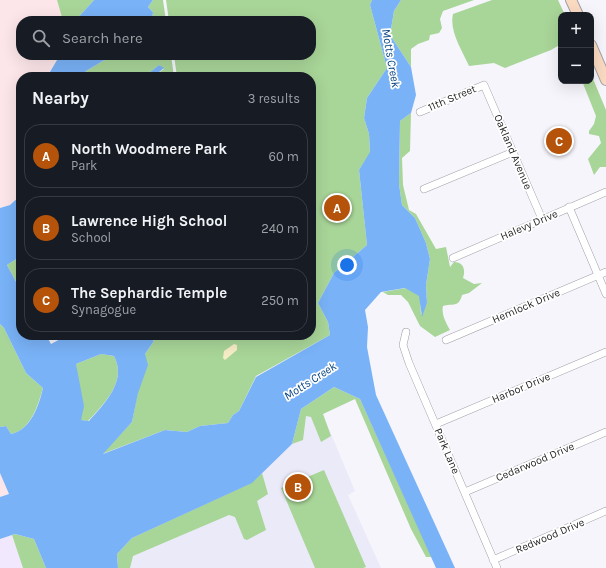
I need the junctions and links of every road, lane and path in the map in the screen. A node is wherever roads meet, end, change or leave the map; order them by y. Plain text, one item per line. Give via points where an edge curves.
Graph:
1 (572, 0) edge
2 (577, 12) edge
3 (592, 48) edge
4 (606, 80) edge
5 (484, 85) joint
6 (420, 112) dead end
7 (513, 152) junction
8 (424, 190) dead end
9 (606, 192) edge
10 (569, 208) junction
11 (542, 219) junction
12 (453, 258) dead end
13 (606, 272) edge
14 (598, 275) junction
15 (606, 294) edge
16 (406, 332) dead end
17 (446, 340) dead end
18 (606, 352) edge
19 (436, 424) junction
20 (606, 432) edge
21 (465, 492) junction
22 (606, 512) edge
23 (493, 560) junction
24 (497, 568) edge

1 - 2 street
3 - 4 street
5 - 6 street, 11th Street
5 - 7 street, Oakland Avenue
7 - 8 street
7 - 11 street, Oakland Avenue
9 - 10 street, Halevy Drive
10 - 11 street, Halevy Drive
10 - 14 street
11 - 12 street, Halevy Drive
13 - 14 street, Hemlock Drive
14 - 15 street
14 - 17 street, Hemlock Drive
16 - 19 street, Park Lane via 404,345 407,357
18 - 19 street, Harbor Drive
19 - 21 street, Park Lane
20 - 21 street, Cedarwood Drive
21 - 23 street, Park Lane
22 - 23 street, Redwood Drive
23 - 24 street, Park Lane

